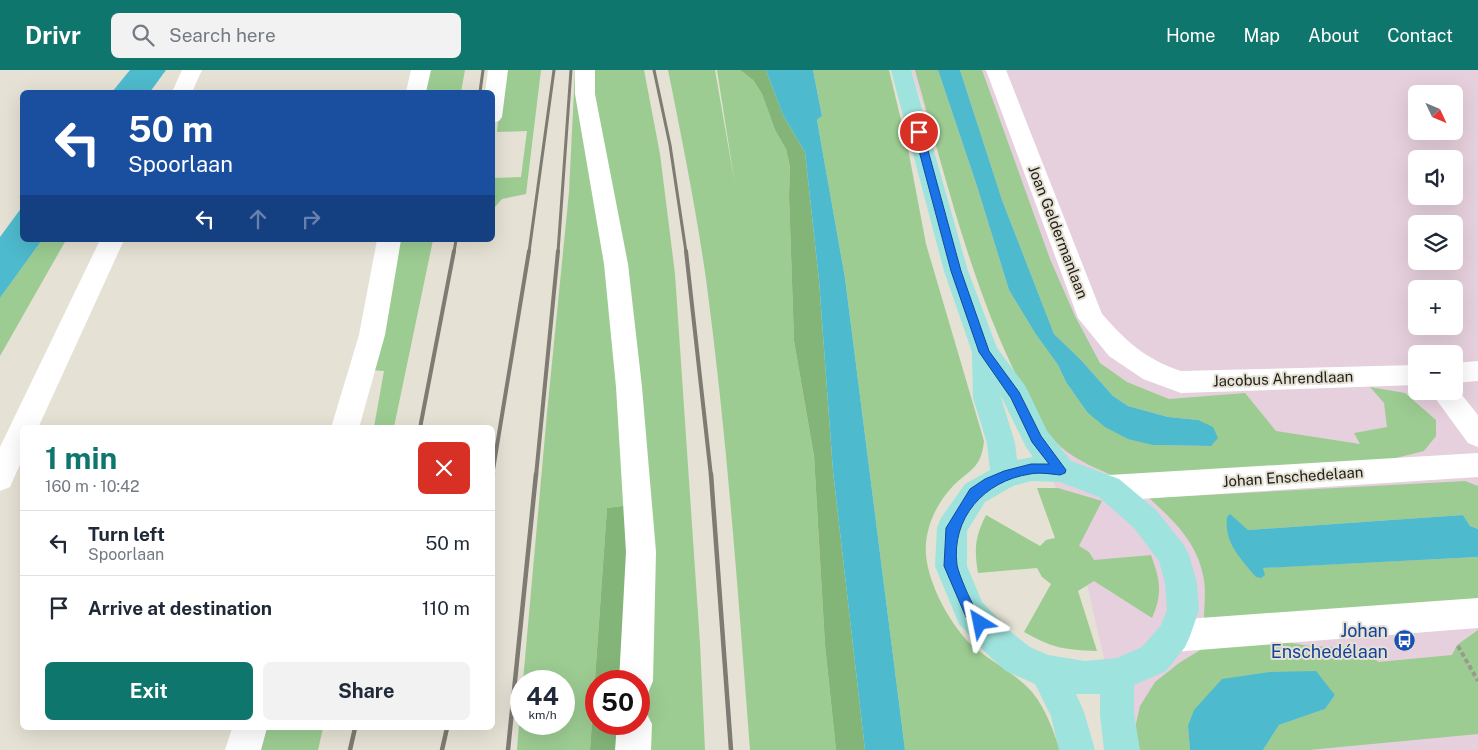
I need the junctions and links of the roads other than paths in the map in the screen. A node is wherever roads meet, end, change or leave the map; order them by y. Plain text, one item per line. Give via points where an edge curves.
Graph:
1 (192, 70) edge
2 (421, 70) edge
3 (498, 70) edge
4 (585, 70) edge
5 (901, 70) edge
6 (996, 70) edge
7 (183, 90) edge
8 (416, 90) edge
9 (495, 94) edge
10 (111, 242) edge
11 (389, 242) edge
12 (985, 352) junction
13 (1478, 371) edge
14 (1152, 372) joint
15 (1463, 372) edge
16 (1408, 375) edge
17 (1450, 400) edge
18 (25, 425) edge
19 (346, 425) edge
20 (20, 435) edge
21 (1478, 435) edge
22 (1478, 465) edge
23 (1060, 470) junction
24 (1004, 476) junction
25 (0, 478) edge
26 (1109, 488) junction
27 (1478, 613) edge
28 (1173, 636) junction
29 (636, 670) edge
30 (1047, 672) junction
31 (1118, 676) junction
32 (249, 730) edge
33 (634, 735) edge
34 (243, 750) edge
35 (633, 750) edge
36 (1077, 750) edge
37 (1122, 750) edge

1 - 7 street
2 - 8 street
3 - 9 street
4 - 29 street via 585,94 616,264 629,387 641,552
5 - 12 main road via 956,271
6 - 14 street, Joan Geldermanlaan via 1091,318 1118,348
10 - 18 street
11 - 19 street via 372,335
12 - 23 main road via 1016,395 1036,439
12 - 24 main road via 987,398 1001,443
13 - 15 street
14 - 16 street, Jacobus Ahrendlaan via 1181,382
17 - 21 street
20 - 25 street
22 - 26 street, Johan Enschedelaan
23 - 24 main road via 1031,469
23 - 26 main road
24 - 30 main road via 975,493 952,528 951,566 970,613 1018,659
26 - 28 main road via 1145,518 1173,555 1182,583 1183,610
27 - 28 street
28 - 31 main road via 1154,659
30 - 31 main road via 1085,678
30 - 36 main road via 1067,712
31 - 37 main road via 1117,714
32 - 34 street
33 - 35 street

